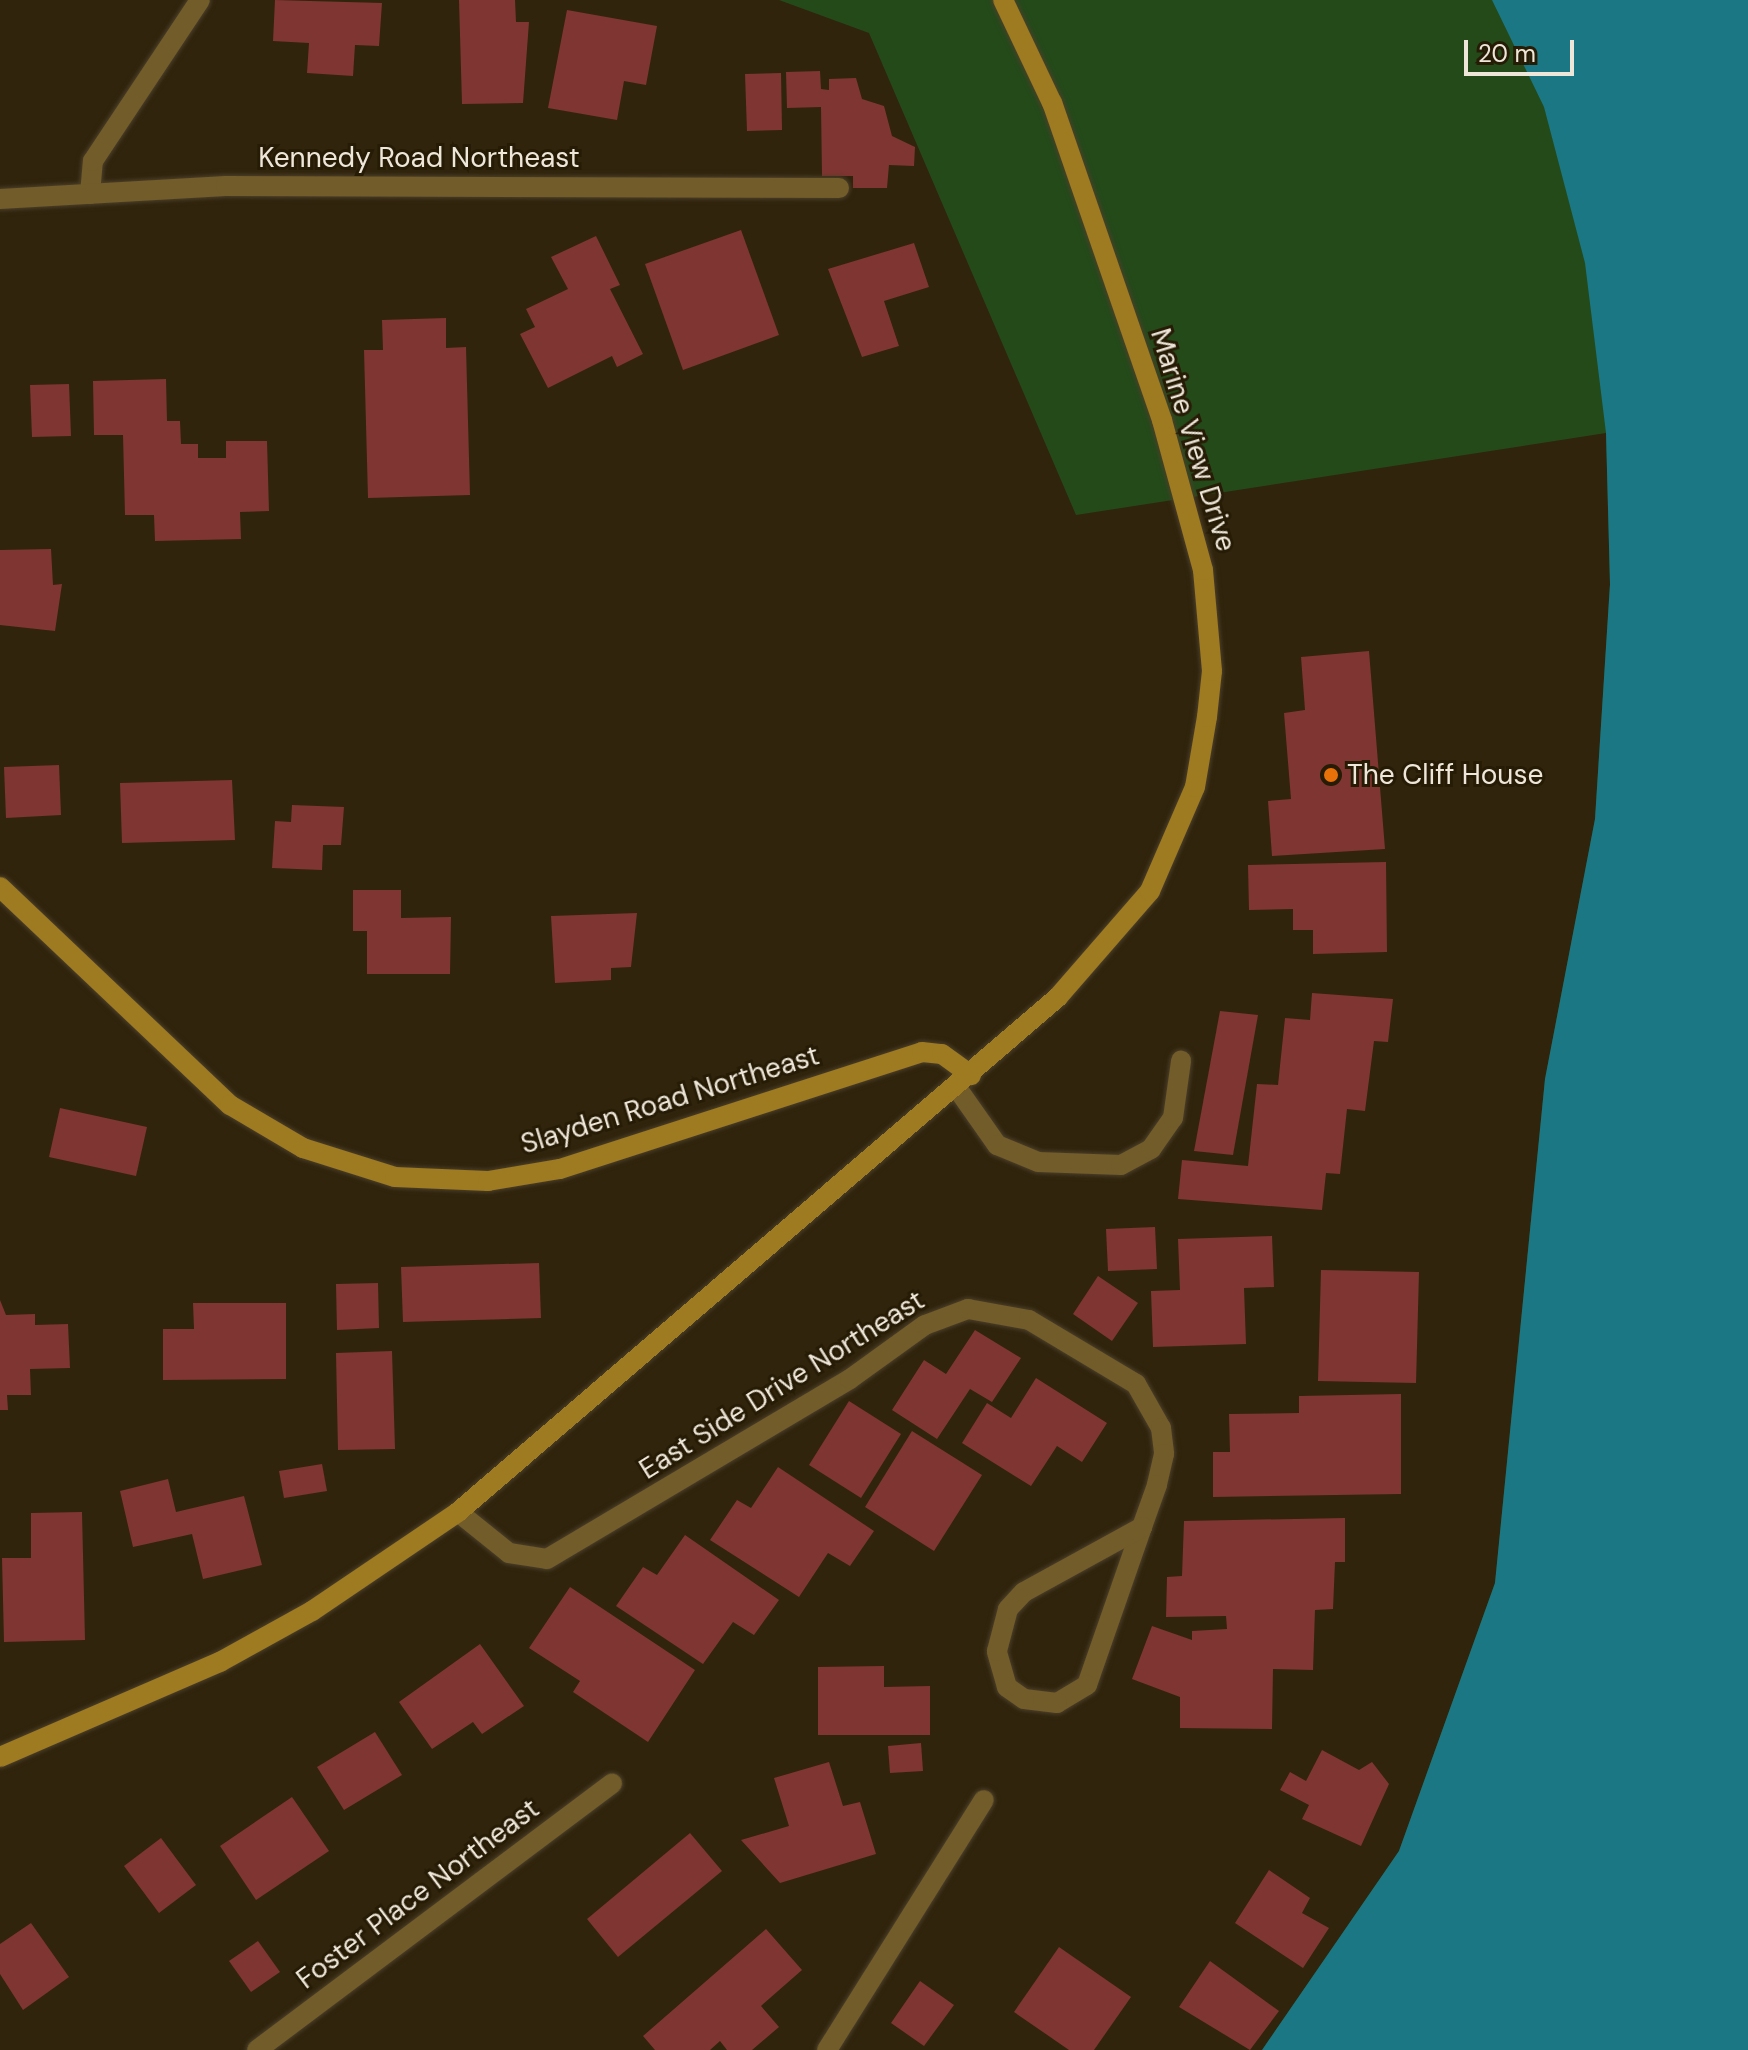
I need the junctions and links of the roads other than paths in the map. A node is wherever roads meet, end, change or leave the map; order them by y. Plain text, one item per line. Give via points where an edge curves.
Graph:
1 (200, 0) edge
2 (1003, 0) edge
3 (839, 188) dead end
4 (90, 194) junction
5 (0, 199) edge
6 (0, 887) edge
7 (1181, 1061) dead end
8 (964, 1082) junction
9 (458, 1512) junction
10 (1142, 1527) junction
11 (0, 1757) edge
12 (612, 1783) dead end
13 (984, 1800) dead end
14 (257, 2050) edge
15 (827, 2050) edge

1 - 4 street via 93,161
2 - 8 main road, Marine View Drive via 1052,103 1162,420 1203,570 1212,671 1195,787 1150,891 1107,948
3 - 4 street, Kennedy Road Northeast via 242,186
4 - 5 street, Kennedy Road Northeast
6 - 8 main road, Slayden Road Northeast via 230,1105 303,1148 395,1177 456,1182 560,1169 922,1052 942,1054
7 - 8 street via 1173,1118 1151,1149 1121,1165 1038,1162 997,1145
8 - 9 main road
9 - 10 street, East Side Drive Northeast via 509,1553 547,1559 850,1379 925,1325 968,1309 1029,1320 1136,1384 1161,1428 1164,1454
9 - 11 main road via 312,1611 220,1662
10 - 10 street, East Side Drive Northeast via 1024,1592 1008,1609 997,1651 1007,1687 1024,1699 1057,1703 1087,1685
12 - 14 street, Foster Place Northeast
13 - 15 street

